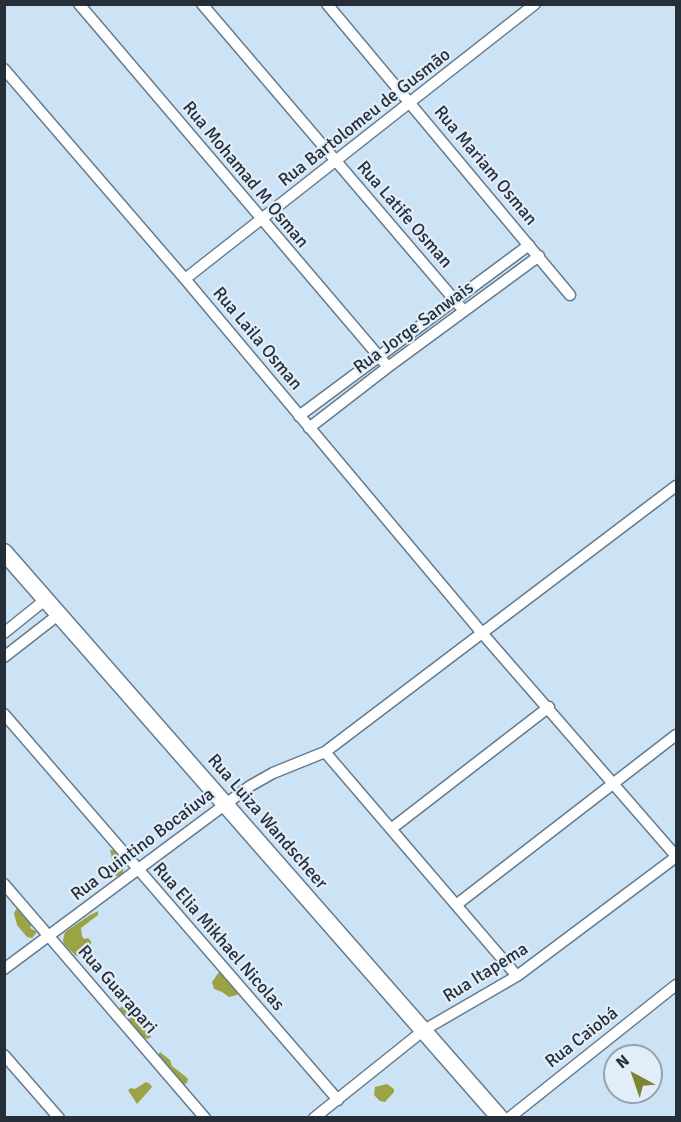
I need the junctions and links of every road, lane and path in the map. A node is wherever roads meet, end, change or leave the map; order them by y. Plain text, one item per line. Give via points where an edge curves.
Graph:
1 (79, 4) edge
2 (202, 4) edge
3 (327, 4) edge
4 (535, 4) edge
5 (4, 69) edge
6 (411, 104) junction
7 (336, 161) junction
8 (261, 219) junction
9 (529, 245) junction
10 (539, 256) junction
11 (185, 279) junction
12 (570, 295) dead end
13 (456, 300) junction
14 (464, 312) junction
15 (379, 356) junction
16 (388, 367) junction
17 (299, 416) junction
18 (309, 428) junction
19 (676, 486) edge
20 (4, 552) edge
21 (45, 600) junction
22 (58, 615) junction
23 (4, 633) edge
24 (482, 633) junction
25 (4, 657) edge
26 (549, 707) junction
27 (4, 714) edge
28 (676, 735) edge
29 (325, 752) junction
30 (613, 783) junction
31 (225, 804) junction
32 (391, 829) junction
33 (676, 856) edge
34 (138, 869) junction
35 (4, 884) edge
36 (456, 905) junction
37 (50, 937) junction
38 (4, 969) edge
39 (517, 976) junction
40 (676, 985) edge
41 (424, 1030) junction
42 (4, 1055) edge
43 (338, 1100) junction
44 (59, 1118) edge
45 (205, 1118) edge
46 (314, 1118) edge
47 (500, 1118) edge
48 (509, 1118) edge

1 - 8 street, Rua Mohamad M Osman
2 - 7 street, Rua Latife Osman
3 - 6 street, Rua Mariam Osman
4 - 6 street, Rua Bartolomeu de Gusmão
5 - 11 street, Rua Laila Osman
6 - 7 street, Rua Bartolomeu de Gusmão
6 - 9 street, Rua Mariam Osman
7 - 8 street, Rua Bartolomeu de Gusmão
7 - 13 street, Rua Latife Osman
8 - 11 street, Rua Bartolomeu de Gusmão
8 - 15 street, Rua Mohamad M Osman
9 - 10 street, Rua Mariam Osman
9 - 13 street, Rua Jorge Sanwais
10 - 12 street, Rua Mariam Osman
10 - 14 street, Rua Jorge Sanwais
11 - 17 street, Rua Laila Osman
13 - 14 street, Rua Latife Osman
13 - 15 street, Rua Jorge Sanwais
14 - 16 street, Rua Jorge Sanwais
15 - 16 street, Rua Mohamad M Osman
15 - 17 street, Rua Jorge Sanwais
16 - 18 street, Rua Jorge Sanwais
17 - 18 street, Rua Laila Osman
18 - 24 street, Rua Laila Osman
19 - 24 street, Rua Quintino Bocaíuva
20 - 21 main road, Rua Luiza Wandscheer
21 - 22 main road, Rua Luiza Wandscheer
21 - 23 street
22 - 25 street
22 - 31 main road, Rua Luiza Wandscheer
24 - 26 street, Rua Laila Osman
24 - 29 street, Rua Quintino Bocaíuva
26 - 30 street, Rua Laila Osman
26 - 32 street
27 - 34 street, Rua Elia Mikhael Nicolas
28 - 30 street
29 - 31 street, Rua Quintino Bocaíuva via 273,773
29 - 32 street
30 - 33 street, Rua Laila Osman
30 - 36 street
31 - 34 street, Rua Quintino Bocaíuva
31 - 41 main road, Rua Luiza Wandscheer
32 - 36 street
33 - 39 street, Rua Itapema
34 - 37 street, Rua Quintino Bocaíuva
34 - 43 street, Rua Elia Mikhael Nicolas
35 - 37 street, Rua Guarapari
36 - 39 street
37 - 38 street, Rua Quintino Bocaíuva
37 - 45 street, Rua Guarapari
39 - 41 street, Rua Itapema
40 - 48 street, Rua Caiobá
41 - 43 street, Rua Itapema
41 - 47 main road, Rua Luiza Wandscheer
42 - 44 street
43 - 46 street, Rua Itapema

